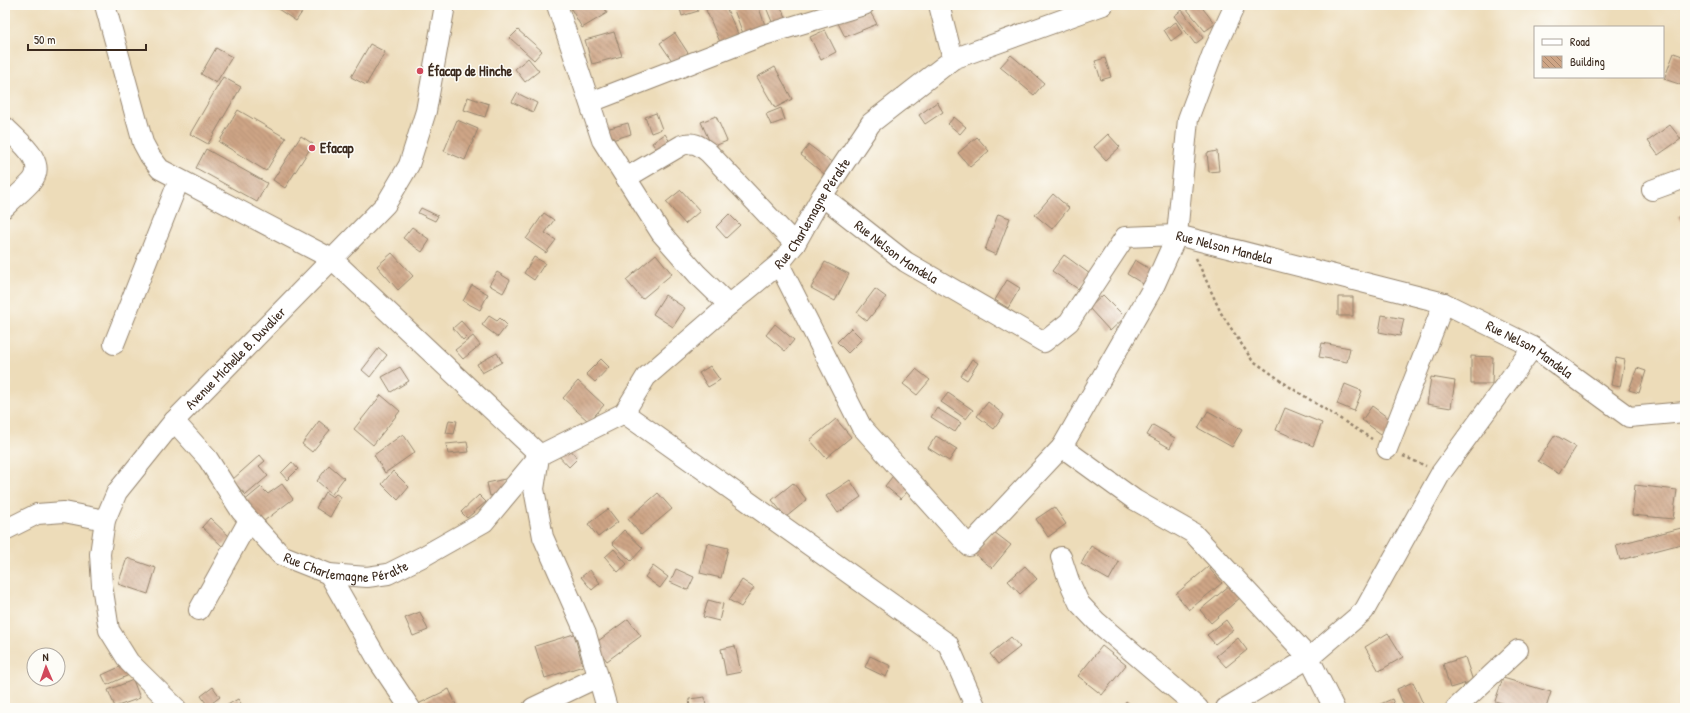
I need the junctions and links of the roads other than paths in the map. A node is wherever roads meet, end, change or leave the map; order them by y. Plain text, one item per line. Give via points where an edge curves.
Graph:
1 (105, 5) edge
2 (445, 5) edge
3 (557, 5) edge
4 (864, 5) edge
5 (940, 5) edge
6 (1235, 5) edge
7 (1093, 7) edge
8 (953, 59) junction
9 (591, 102) junction
10 (5, 128) edge
11 (626, 178) junction
12 (1685, 178) edge
13 (179, 180) junction
14 (1652, 190) dead end
15 (822, 196) junction
16 (5, 207) edge
17 (1182, 236) junction
18 (795, 244) junction
19 (332, 259) junction
20 (779, 264) junction
21 (1444, 303) junction
22 (729, 305) junction
23 (114, 344) dead end
24 (1533, 347) junction
25 (1685, 412) edge
26 (624, 413) junction
27 (174, 421) junction
28 (1062, 447) junction
29 (1387, 449) road end
30 (540, 455) junction
31 (105, 520) junction
32 (248, 520) junction
33 (5, 530) edge
34 (1061, 558) dead end
35 (329, 574) junction
36 (199, 610) dead end
37 (1518, 650) dead end
38 (1309, 658) junction
39 (598, 678) junction
40 (176, 708) edge
41 (410, 708) edge
42 (533, 708) edge
43 (607, 708) edge
44 (976, 708) edge
45 (1198, 708) edge
46 (1226, 708) edge
47 (1334, 708) edge
48 (1456, 708) edge

1 - 13 street via 143,143 160,169
2 - 19 street, Avenue Michelle B. Duvalier via 426,111 409,166 386,204
3 - 9 street
4 - 9 street via 764,35
5 - 8 street
6 - 17 street via 1212,55 1188,119
7 - 8 street, Rue Charlemagne Péralte
8 - 15 street, Rue Charlemagne Péralte via 871,123
9 - 11 street via 602,140
10 - 16 street via 33,156 37,166 33,180
11 - 18 street via 682,145 692,142 708,152
11 - 22 street via 661,233
12 - 14 street
13 - 19 street
13 - 23 street
15 - 17 street, Rue Nelson Mandela via 906,262 1044,342 1069,322 1124,237
15 - 18 street, Rue Charlemagne Péralte
17 - 21 street, Rue Nelson Mandela
17 - 28 street
18 - 20 street, Rue Charlemagne Péralte
19 - 27 street, Avenue Michelle B. Duvalier
19 - 30 street
20 - 22 street, Rue Charlemagne Péralte
20 - 28 street via 861,426 969,546
21 - 24 street, Rue Nelson Mandela
21 - 29 street
22 - 26 street, Rue Charlemagne Péralte via 646,377
24 - 25 street, Rue Nelson Mandela via 1629,417
24 - 38 street via 1441,473 1364,611
26 - 30 street, Rue Charlemagne Péralte
26 - 44 street via 948,644
27 - 31 street, Avenue Michelle B. Duvalier via 116,492
27 - 32 street, Rue Charlemagne Péralte via 208,459
28 - 38 street via 1135,500 1193,533
30 - 35 street, Rue Charlemagne Péralte via 484,522 424,556 388,574 367,577
30 - 39 street via 534,489 543,537 586,634
31 - 33 street via 64,512 36,514
31 - 40 street, Avenue Michelle B. Duvalier via 100,554 109,630 129,662
32 - 35 street, Rue Charlemagne Péralte via 281,555
32 - 36 street
34 - 45 street via 1068,581 1079,603
35 - 41 street via 379,662
37 - 48 street
38 - 46 street
38 - 47 street
39 - 42 street
39 - 43 street

